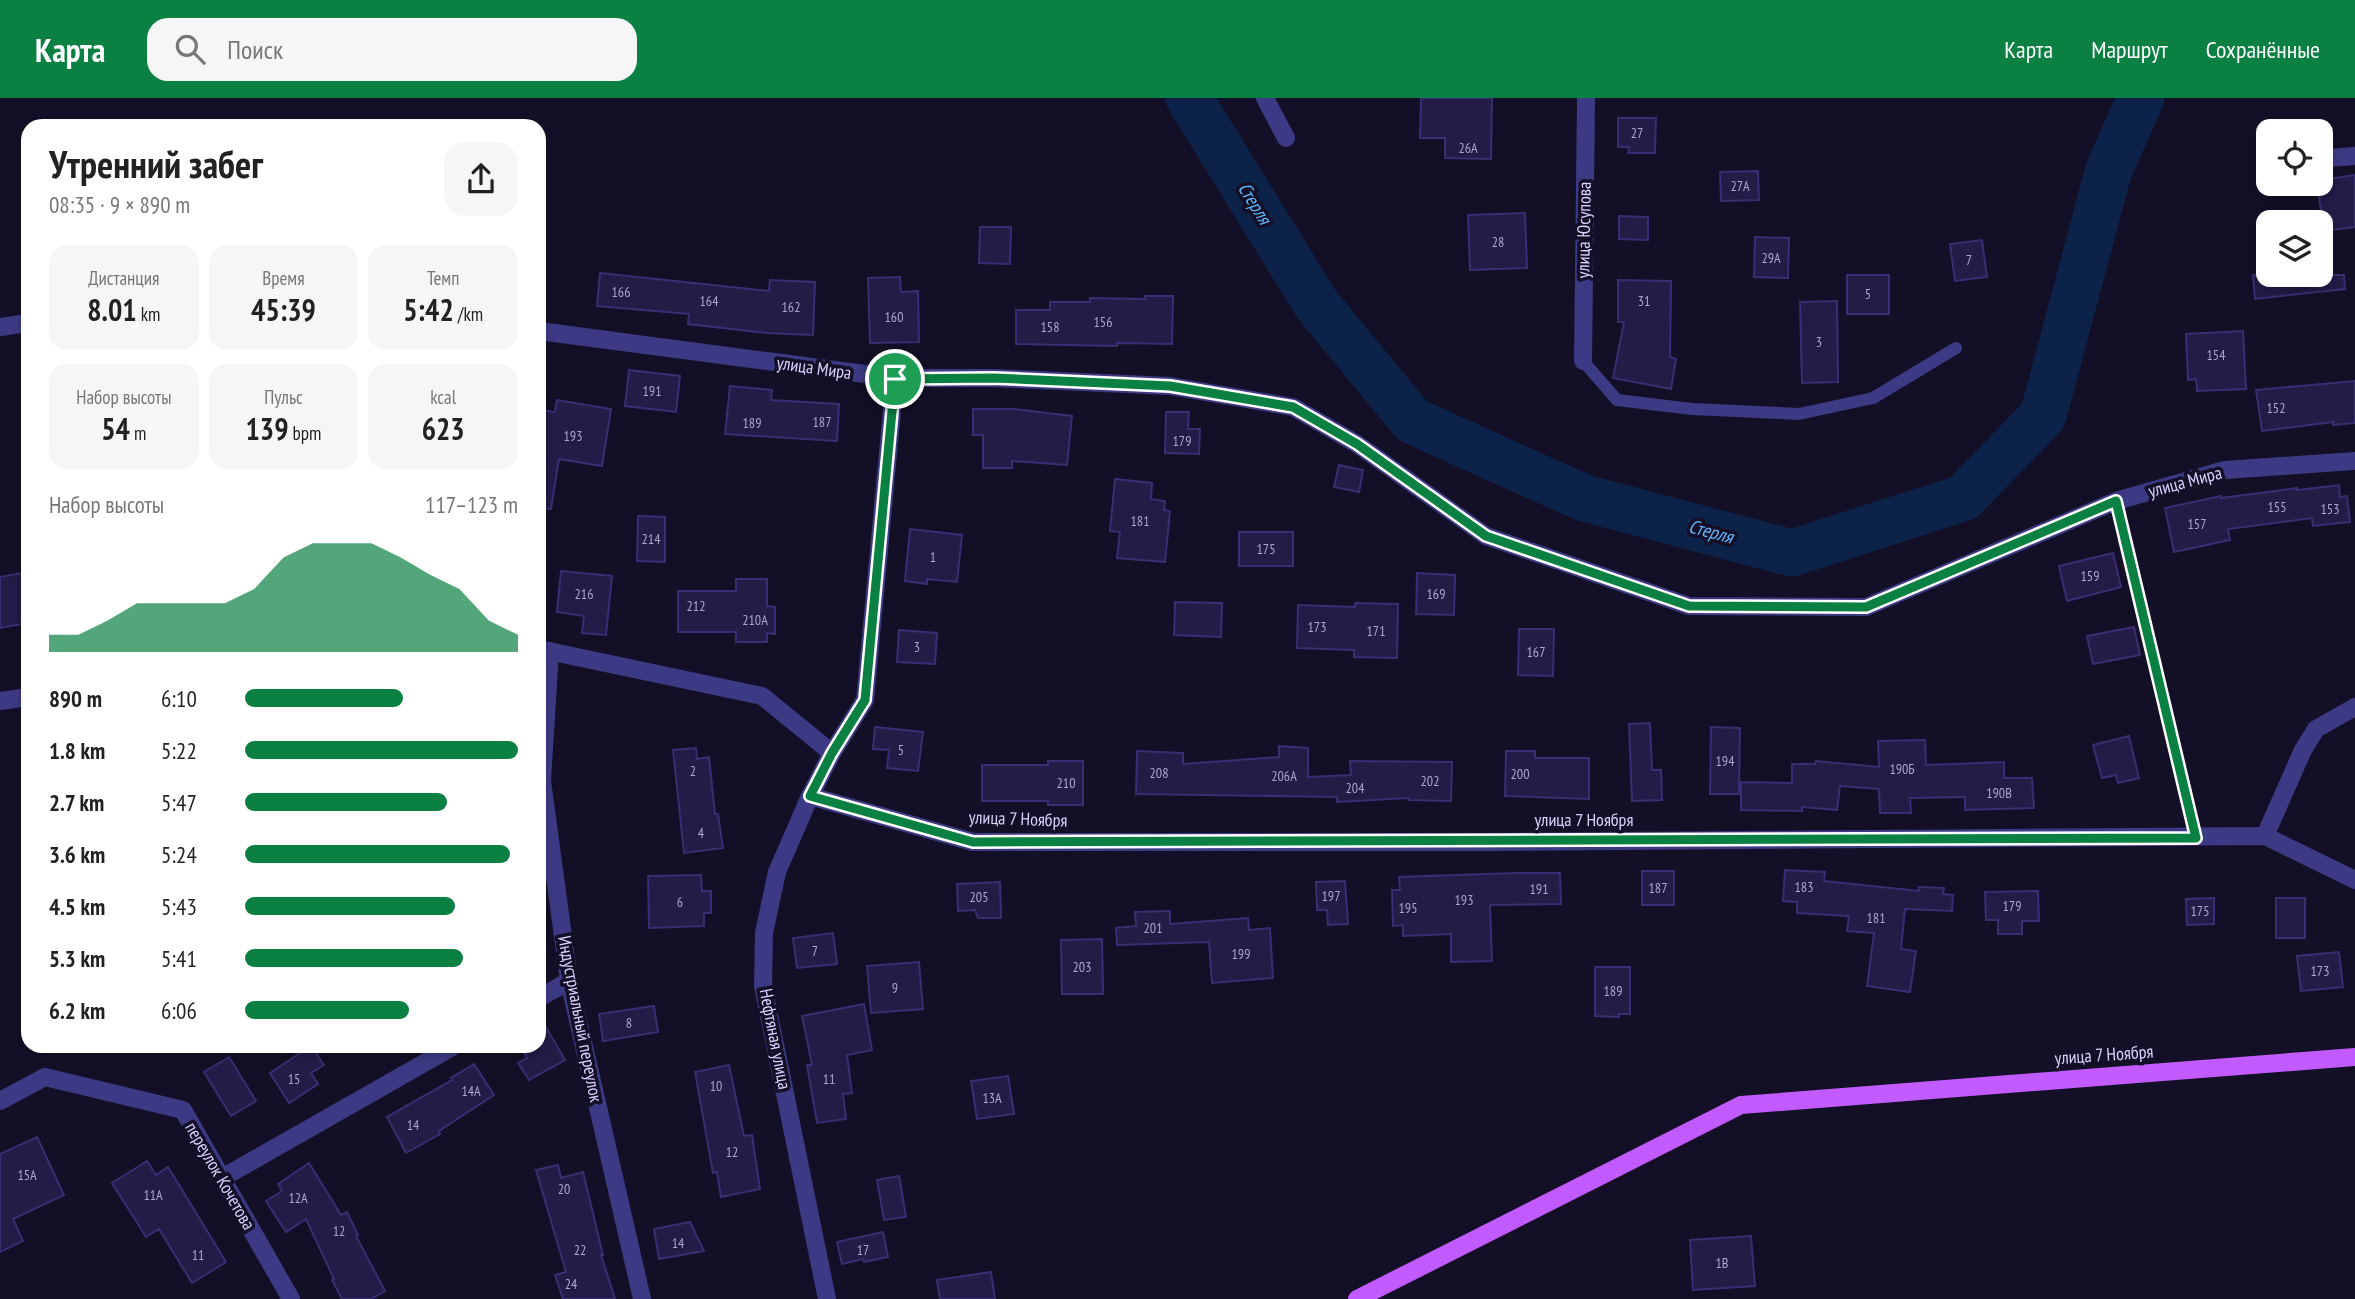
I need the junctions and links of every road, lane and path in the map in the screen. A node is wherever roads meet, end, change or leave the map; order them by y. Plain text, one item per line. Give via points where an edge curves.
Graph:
1 (1265, 98) edge
2 (1586, 98) edge
3 (1286, 138) dead end
4 (2355, 156) edge
5 (2333, 158) edge
6 (21, 324) edge
7 (0, 327) edge
8 (546, 332) edge
9 (1956, 348) dead end
10 (1583, 361) joint
11 (895, 379) junction
12 (2355, 461) edge
13 (2116, 501) junction
14 (546, 650) edge
15 (21, 698) edge
16 (0, 701) edge
17 (2355, 707) edge
18 (832, 753) junction
19 (810, 796) junction
20 (546, 811) edge
21 (2265, 836) junction
22 (2196, 838) junction
23 (2355, 880) edge
24 (569, 981) junction
25 (546, 994) edge
26 (442, 1053) edge
27 (2355, 1057) edge
28 (0, 1101) edge
29 (222, 1178) junction
30 (291, 1299) edge
31 (642, 1299) edge
32 (827, 1299) edge
33 (1357, 1299) edge

1 - 3 street
2 - 10 street, улица Юсупова
4 - 5 street
6 - 7 street
8 - 11 street, улица Мира
9 - 10 lane via 1873,398 1799,414 1617,400
11 - 13 street, улица Мира via 994,378 1170,386 1293,407 1357,444 1486,536 1689,606 1866,607
11 - 18 street, Нефтяная улица via 865,700
12 - 13 street, улица Мира via 2225,470
13 - 22 lane
14 - 18 street via 762,696
15 - 16 street
17 - 21 street via 2316,729
18 - 19 street, Нефтяная улица
19 - 22 street, улица 7 Ноября via 973,842
19 - 32 street, Нефтяная улица via 777,872 764,933 763,986
20 - 24 street, Индустриальный переулок
21 - 22 street, улица 7 Ноября
21 - 23 street, улица 7 Ноября
24 - 25 street
24 - 31 street, Индустриальный переулок
26 - 29 street
27 - 33 main road, улица 7 Ноября via 1741,1105
28 - 29 street, переулок Кочетова via 45,1077 183,1111
29 - 30 street, переулок Кочетова

